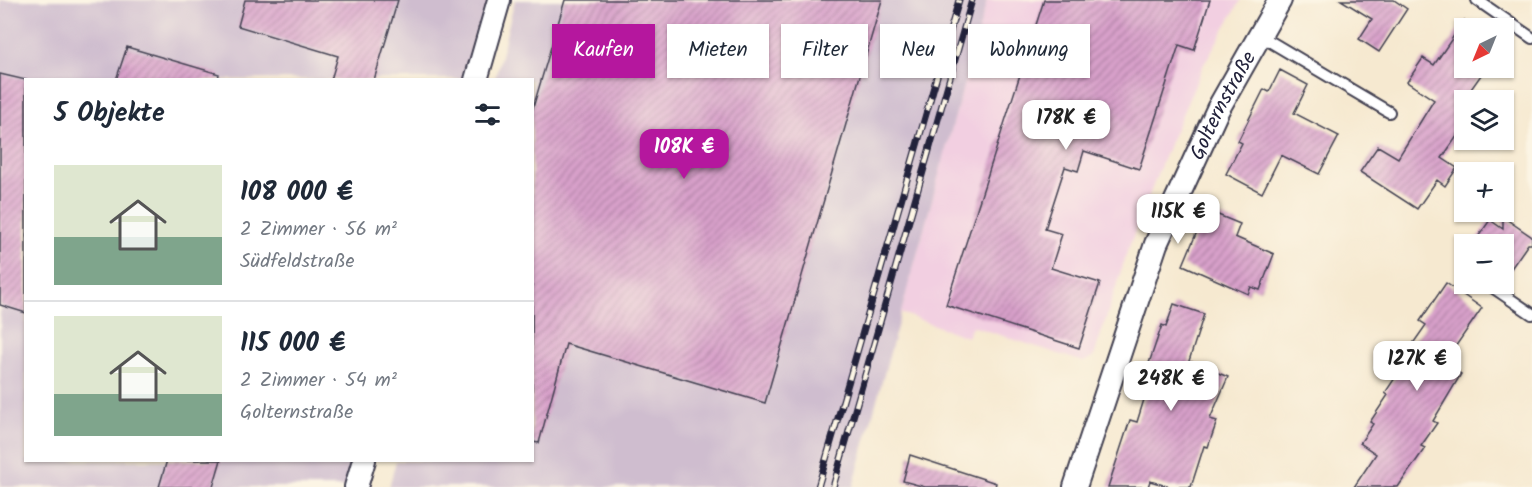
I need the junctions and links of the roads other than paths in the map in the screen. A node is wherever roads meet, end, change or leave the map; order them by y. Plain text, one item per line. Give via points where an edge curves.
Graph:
1 (499, 0) edge
2 (1280, 0) edge
3 (1477, 0) edge
4 (1259, 35) junction
5 (1532, 38) edge
6 (477, 78) edge
7 (1389, 112) dead end
8 (1503, 294) edge
9 (1532, 314) edge
10 (363, 462) edge
11 (356, 487) edge
12 (1075, 487) edge

1 - 6 street
2 - 4 street, Golternstraße
3 - 5 lane
4 - 7 lane
4 - 12 street, Golternstraße via 1218,109 1156,244
8 - 9 lane
10 - 11 street

